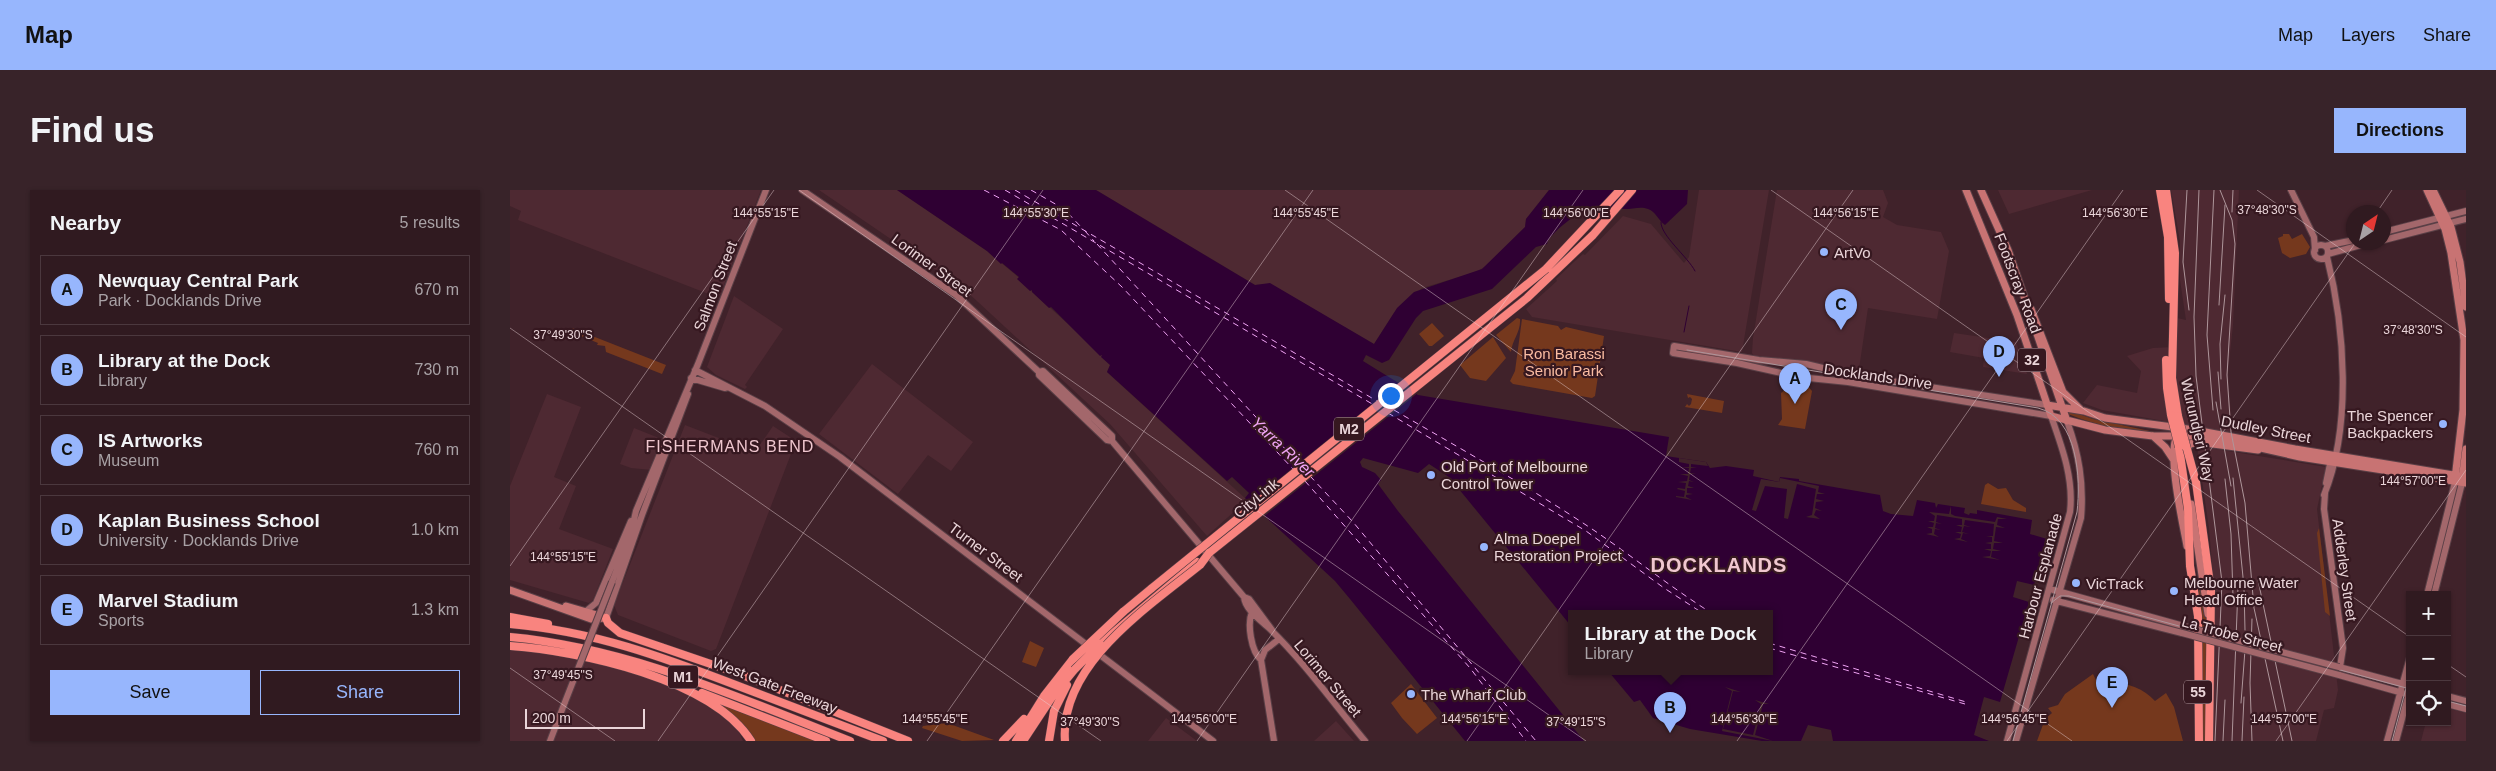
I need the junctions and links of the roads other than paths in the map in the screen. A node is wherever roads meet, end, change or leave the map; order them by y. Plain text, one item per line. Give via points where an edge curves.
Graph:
1 (766, 190) edge
2 (802, 190) edge
3 (1614, 190) edge
4 (1620, 190) edge
5 (1632, 190) edge
6 (1637, 190) edge
7 (1966, 190) edge
8 (1981, 190) edge
9 (2160, 190) edge
10 (2166, 190) edge
11 (2291, 190) edge
12 (2426, 190) edge
13 (2433, 190) edge
14 (2466, 211) edge
15 (1611, 216) junction
16 (2443, 216) junction
17 (2466, 219) edge
18 (1591, 222) junction
19 (2415, 224) junction
20 (2446, 224) junction
21 (2391, 230) edge
22 (2417, 231) junction
23 (2314, 237) junction
24 (2391, 238) edge
25 (2346, 242) edge
26 (2323, 246) junction
27 (2315, 250) junction
28 (2348, 250) edge
29 (2326, 257) junction
30 (2024, 295) junction
31 (2466, 307) edge
32 (2463, 320) edge
33 (1747, 358) junction
34 (1743, 365) junction
35 (696, 368) junction
36 (1861, 377) junction
37 (692, 378) junction
38 (2465, 380) edge
39 (1860, 384) junction
40 (738, 392) junction
41 (2047, 405) junction
42 (2062, 407) junction
43 (2337, 409) dead end
44 (2084, 412) junction
45 (2051, 416) junction
46 (2067, 421) junction
47 (2157, 426) junction
48 (2188, 429) junction
49 (2153, 436) junction
50 (2176, 438) junction
51 (2264, 450) junction
52 (2463, 451) edge
53 (2183, 454) junction
54 (2333, 458) junction
55 (2174, 462) junction
56 (2461, 479) edge
57 (639, 513) junction
58 (1209, 553) junction
59 (2439, 563) junction
60 (2190, 566) junction
61 (2204, 580) junction
62 (2193, 582) junction
63 (2050, 589) junction
64 (510, 590) edge
65 (2428, 591) edge
66 (2435, 591) edge
67 (2060, 592) junction
68 (1244, 597) junction
69 (2047, 598) junction
70 (598, 599) junction
71 (544, 600) junction
72 (2056, 601) junction
73 (612, 603) junction
74 (585, 612) junction
75 (1252, 612) junction
76 (510, 618) edge
77 (606, 618) junction
78 (510, 624) edge
79 (1272, 630) junction
80 (2182, 630) junction
81 (578, 634) junction
82 (510, 637) edge
83 (1279, 639) junction
84 (620, 643) junction
85 (510, 646) edge
86 (2209, 646) junction
87 (2343, 648) junction
88 (1261, 660) junction
89 (2340, 667) junction
90 (631, 669) junction
91 (1074, 670) junction
92 (2349, 670) junction
93 (2406, 670) edge
94 (2402, 684) junction
95 (2406, 685) edge
96 (2400, 692) junction
97 (2406, 693) edge
98 (797, 697) junction
99 (2451, 697) edge
100 (2466, 701) edge
101 (2451, 705) edge
102 (2406, 707) edge
103 (2466, 709) edge
104 (1030, 718) junction
105 (550, 741) edge
106 (751, 741) edge
107 (826, 741) edge
108 (850, 741) edge
109 (883, 741) edge
110 (908, 741) edge
111 (1003, 741) edge
112 (1016, 741) edge
113 (1023, 741) edge
114 (1049, 741) edge
115 (1065, 741) edge
116 (1213, 741) edge
117 (1274, 741) edge
118 (1365, 741) edge
119 (2008, 741) edge
120 (2016, 741) edge
121 (2199, 741) edge
122 (2209, 741) edge
123 (2387, 741) edge
124 (2396, 741) edge

1 - 35 street, Salmon Street
2 - 68 street, Lorimer Street via 958,297 1098,421
3 - 18 highway
4 - 18 highway, CityLink / M2
5 - 15 highway, CityLink / M2
6 - 15 highway
7 - 41 main road, Footscray Road / 32 via 2006,286
8 - 30 main road, Footscray Road / 32
9 - 60 highway, Wurundjeri Way, bridge via 2170,257 2166,383 2182,466 2190,533
10 - 86 highway, Wurundjeri Way, bridge via 2175,254 2173,389 2196,482 2205,544 2211,591
11 - 23 street
12 - 16 main road
13 - 16 main road
14 - 16 street
15 - 58 highway, CityLink / M2 via 1574,255 1512,311
16 - 19 street
16 - 20 main road
17 - 20 street
18 - 104 highway, CityLink / M2, bridge via 1546,269 1490,316 1117,617 1066,667
19 - 21 street
19 - 22 street
20 - 22 street
20 - 31 main road via 2458,251
20 - 32 main road
22 - 24 street
23 - 26 street
23 - 27 street
25 - 26 street
26 - 27 street
26 - 29 street
27 - 29 street via 2315,256
28 - 29 street
29 - 43 street via 2336,324
29 - 54 street, Adderley Street via 2340,341 2341,398
30 - 42 main road, Footscray Road
30 - 44 main road, Footscray Road / 32 via 2038,322 2063,392
32 - 38 main road
33 - 34 street
33 - 34 street, Docklands Drive via 1676,350
33 - 36 street, Docklands Drive via 1808,365
34 - 39 street, Docklands Drive via 1804,378
35 - 37 street, Salmon Street
35 - 40 street, Turner Street
36 - 39 street
36 - 41 street, Docklands Drive
37 - 40 street, Turner Street
37 - 57 street, Salmon Street
38 - 52 main road
39 - 45 street, Docklands Drive
40 - 116 street, Turner Street via 771,410 846,462
41 - 42 main road, Dudley Street
41 - 45 main road, Footscray Road / 32
42 - 44 main road, Dudley Street
42 - 46 main road, Footscray Road
44 - 47 main road, Dudley Street / 32
45 - 46 main road, 32
45 - 63 street, Harbour Esplanade via 2067,465 2071,501
46 - 49 main road, Dudley Street / 32
46 - 67 street, Harbour Esplanade via 2079,460 2082,504 2079,528
47 - 48 main road, Dudley Street / 32
47 - 50 main road
48 - 50 main road
48 - 54 main road, Dudley Street / 32
49 - 50 main road, Dudley Street / 32
49 - 55 main road
50 - 51 main road, Dudley Street / 32 via 2196,436
50 - 53 main road, Wurundjeri Way
50 - 55 main road, 55
51 - 53 main road via 2198,442 2190,444
51 - 54 main road, Dudley Street / 32
52 - 56 main road
53 - 61 main road, Wurundjeri Way / 55
54 - 56 main road, Dudley Street / 32
54 - 87 street, Adderley Street via 2324,509
55 - 60 main road, Wurundjeri Way / 55
56 - 59 street
57 - 70 street, Salmon Street
57 - 73 street, Salmon Street
57 - 105 street, Salmon Street, bridge
58 - 91 highway, CityLink / M2, bridge via 1145,604
58 - 115 highway, M2, bridge via 1200,565 1129,624 1088,668 1071,699
59 - 65 street
59 - 66 street
60 - 62 highway, Wurundjeri Way / 55
61 - 62 main road
61 - 86 main road, Wurundjeri Way / 55
62 - 121 highway, Wurundjeri Way / 55 via 2198,625
63 - 67 street, La Trobe Street
63 - 69 street, Harbour Esplanade
64 - 71 main road
67 - 72 street, Harbour Esplanade
67 - 80 street, La Trobe Street
68 - 75 street, Lorimer Street
68 - 79 street, Lorimer Street via 1249,599
69 - 72 street, La Trobe Street
69 - 119 street, Harbour Esplanade
70 - 73 street via 605,604
70 - 74 street, Salmon Street
71 - 74 main road
71 - 77 main road via 591,619
72 - 80 street, La Trobe Street
72 - 120 street, Harbour Esplanade
73 - 77 street, Salmon Street
74 - 77 main road
75 - 79 street, Lorimer Street
75 - 88 street via 1250,629 1254,650
76 - 81 highway via 539,622
77 - 98 highway via 608,624 620,633
78 - 81 highway, West Gate Freeway / M1
79 - 83 street, Lorimer Street
80 - 89 street, La Trobe Street, bridge
80 - 96 street, La Trobe Street, bridge
81 - 84 highway, West Gate Freeway / M1
82 - 108 highway, West Gate Freeway / M1 via 574,645 626,658 688,678
83 - 88 street via 1265,650
83 - 118 street, Lorimer Street
84 - 98 highway via 648,648
84 - 109 highway, West Gate Freeway / M1
85 - 90 highway, M1 via 564,653
86 - 122 highway, Wurundjeri Way / 55
87 - 89 street, Adderley Street
87 - 92 street, Adderley Street
88 - 117 street
89 - 92 street, La Trobe Street
90 - 106 highway via 718,706 736,721
90 - 107 highway, M1
91 - 104 highway, CityLink / M2
91 - 114 highway, M2 via 1054,710
92 - 94 street, La Trobe Street
93 - 94 street
94 - 95 street, La Trobe Street
94 - 96 street
96 - 97 street, La Trobe Street
96 - 123 street
98 - 110 highway
99 - 100 street
101 - 103 street
102 - 124 street
104 - 111 highway, M2
104 - 112 highway, CityLink / M2
104 - 113 highway, CityLink / M2

